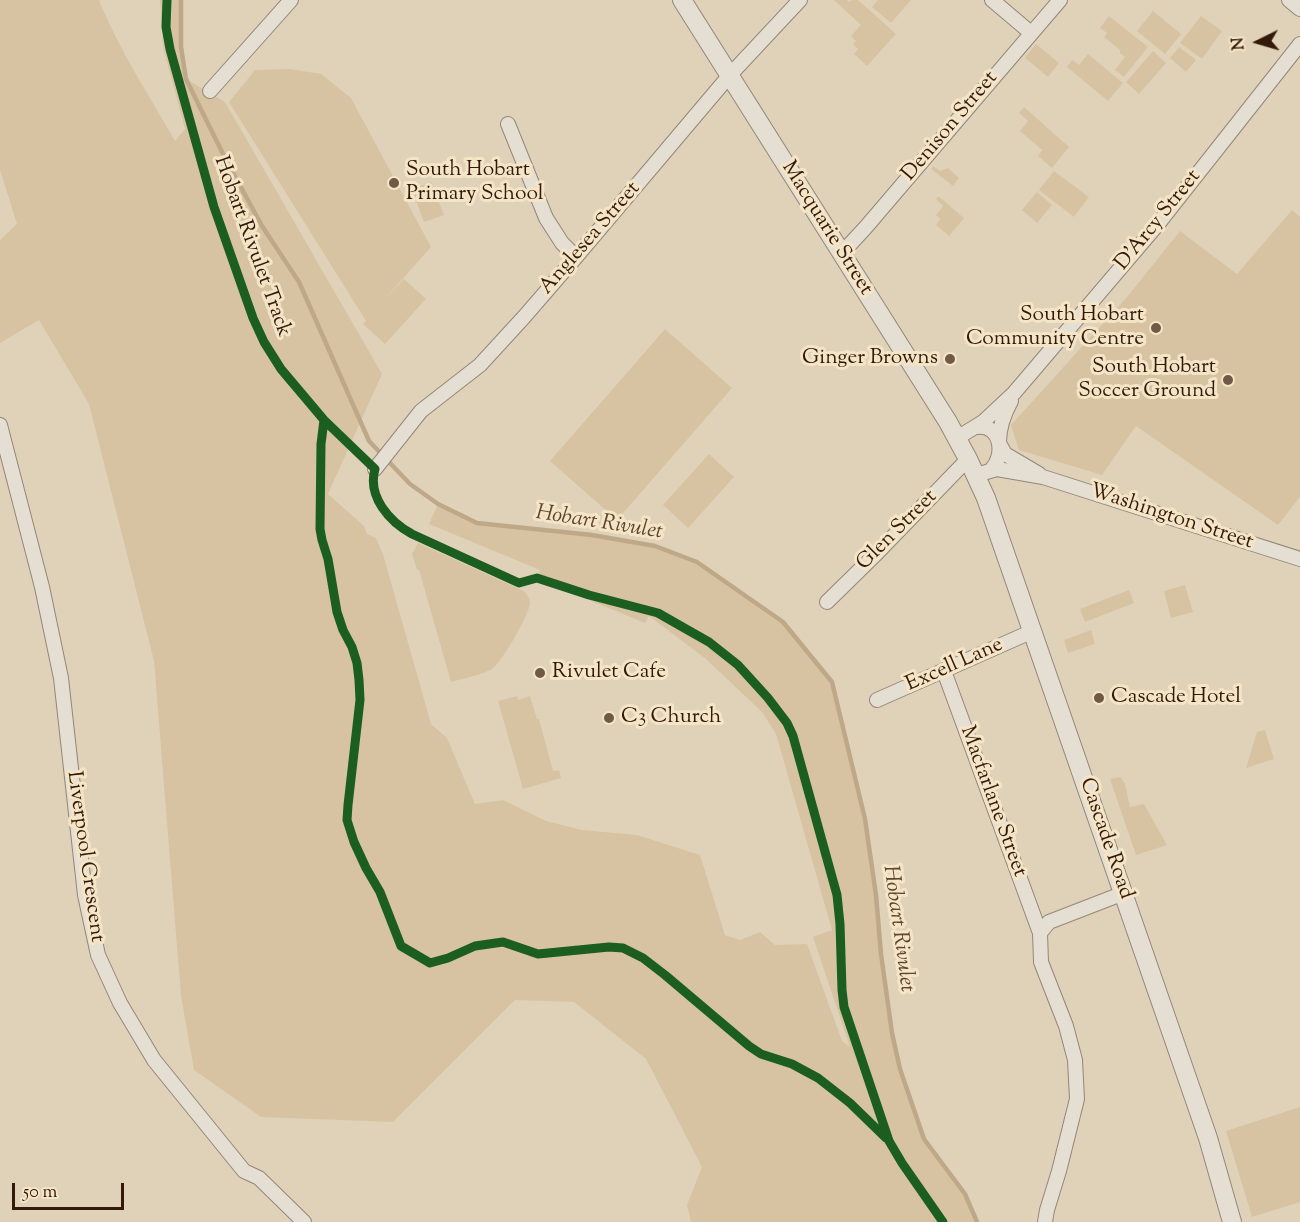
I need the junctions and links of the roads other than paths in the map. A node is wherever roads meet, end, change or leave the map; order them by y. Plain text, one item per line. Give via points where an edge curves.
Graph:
1 (291, 0) edge
2 (682, 0) edge
3 (800, 0) edge
4 (992, 0) edge
5 (1060, 0) edge
6 (1289, 0) edge
7 (1300, 9) edge
8 (1031, 33) junction
9 (1300, 44) edge
10 (729, 76) junction
11 (210, 92) dead end
12 (508, 124) dead end
13 (842, 253) junction
14 (576, 257) junction
15 (1014, 393) junction
16 (0, 425) edge
17 (976, 427) junction
18 (957, 438) junction
19 (1000, 444) junction
20 (979, 468) junction
21 (375, 469) dead end
22 (1043, 477) junction
23 (1300, 559) edge
24 (827, 602) dead end
25 (1033, 631) junction
26 (944, 671) junction
27 (877, 700) dead end
28 (1124, 893) junction
29 (1040, 933) junction
30 (304, 1222) edge
31 (1045, 1222) edge
32 (1232, 1222) edge

1 - 11 street
2 - 10 street, Macquarie Street
3 - 10 street, Anglesea Street
4 - 8 street
5 - 8 street, Denison Street
6 - 7 street
8 - 13 street, Denison Street
9 - 15 street, D'Arcy Street via 1158,224
10 - 13 street, Macquarie Street
10 - 14 street, Anglesea Street
12 - 14 street via 546,218
13 - 18 street, Macquarie Street
14 - 21 street, Anglesea Street via 480,365 421,411
15 - 17 street, D'Arcy Street
15 - 19 street, D'Arcy Street via 1003,419
16 - 30 street, Liverpool Crescent via 61,678 85,896 98,955 120,1004 154,1060 244,1172 259,1178
17 - 18 street, D'Arcy Street
17 - 19 street via 991,430
18 - 20 street, Macquarie Street
19 - 20 street via 995,466
19 - 22 street, Washington Street via 1005,454
20 - 22 street, Washington Street
20 - 24 street, Glen Street via 878,552
20 - 25 street, Cascade Road
22 - 23 street, Washington Street
25 - 26 street, Excell Lane
25 - 28 street, Cascade Road
26 - 27 street, Excell Lane
26 - 29 street, Macfarlane Street
28 - 29 street via 1049,922
28 - 32 street, Cascade Road via 1208,1138
29 - 31 street, Macfarlane Street via 1041,962 1075,1060 1077,1099

